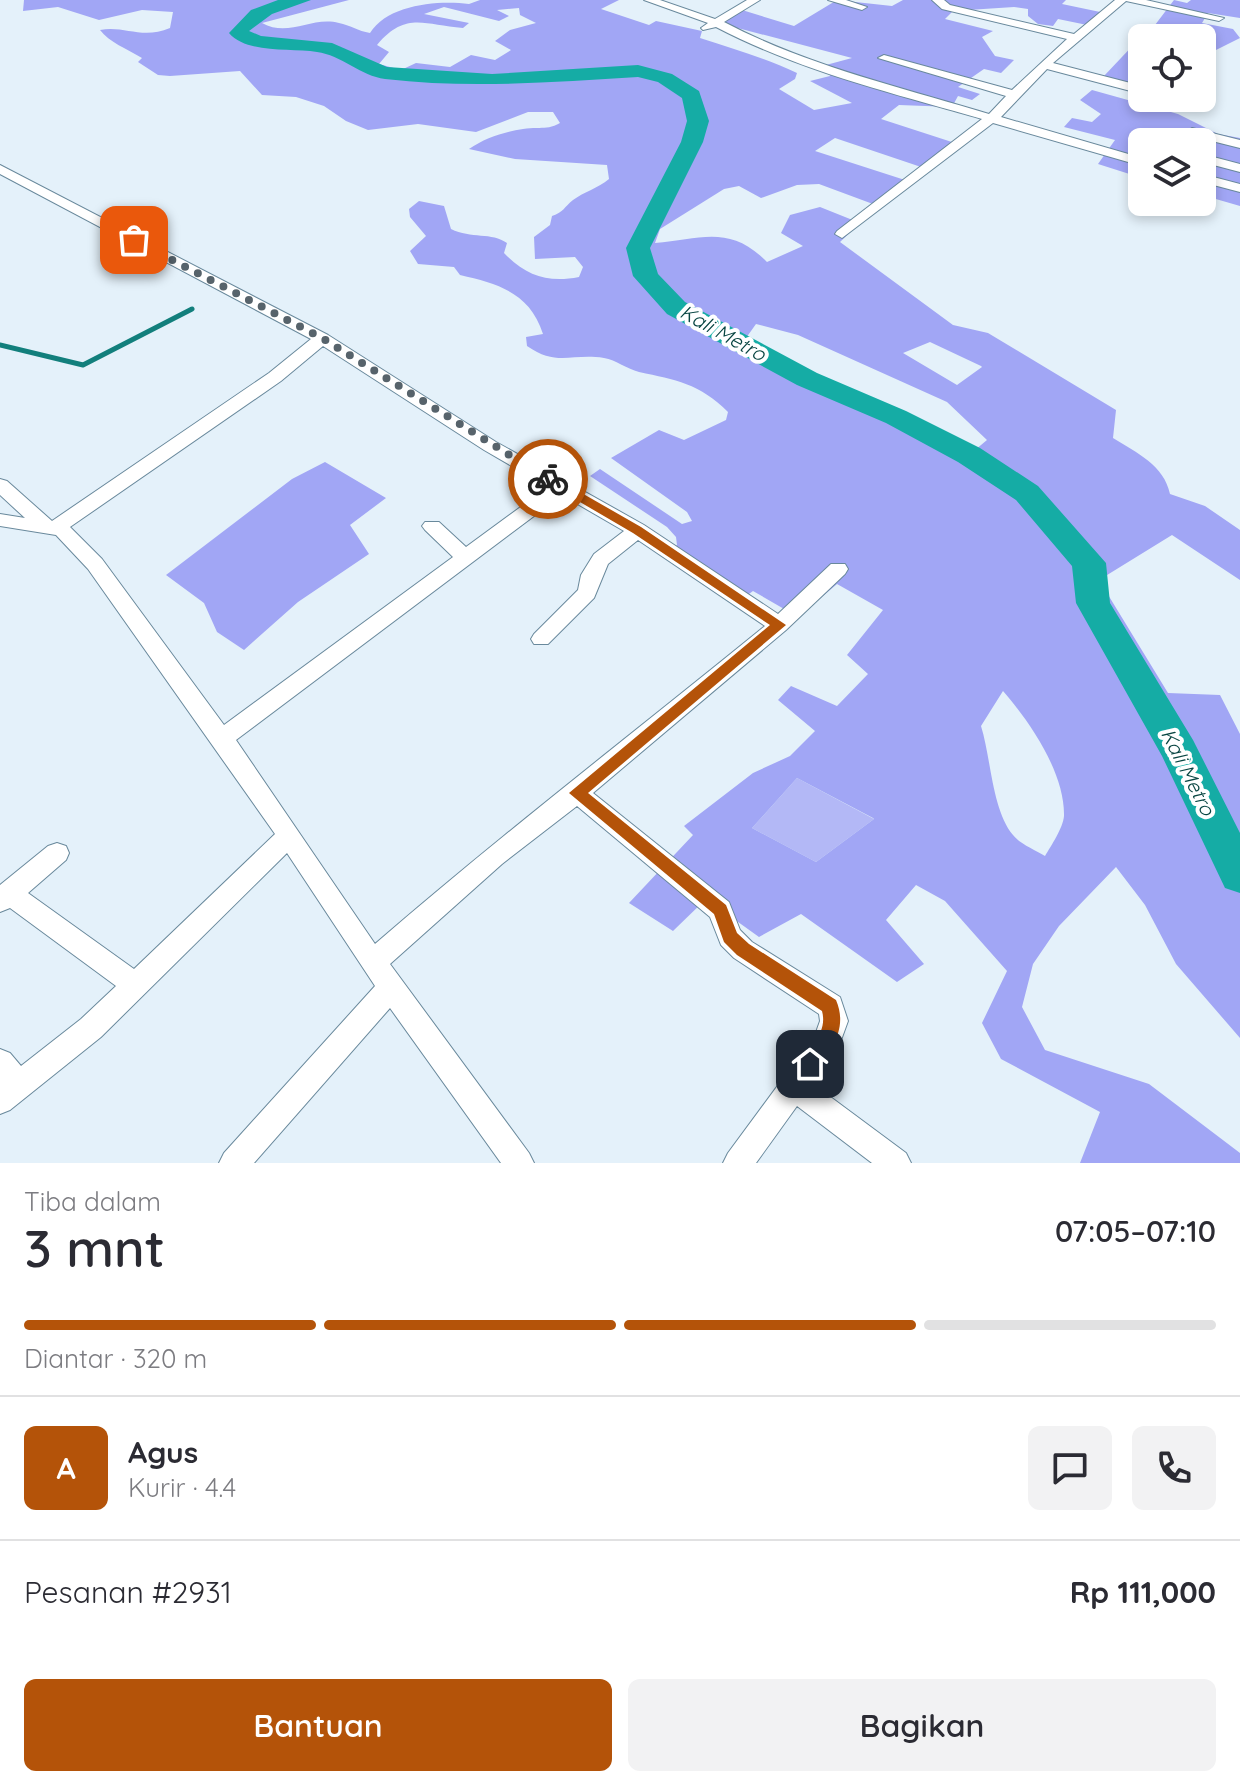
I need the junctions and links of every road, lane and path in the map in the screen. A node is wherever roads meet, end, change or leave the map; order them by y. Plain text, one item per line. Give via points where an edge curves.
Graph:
1 (755, 0) edge
2 (833, 0) edge
3 (937, 0) edge
4 (1121, 0) edge
5 (1130, 0) edge
6 (658, 1) edge
7 (862, 7) dead end
8 (1219, 18) dead end
9 (715, 22) junction
10 (702, 31) dead end
11 (1078, 38) junction
12 (884, 58) dead end
13 (1047, 65) junction
14 (1034, 75) junction
15 (934, 83) dead end
16 (1128, 86) edge
17 (1106, 94) dead end
18 (1010, 98) junction
19 (1203, 117) dead end
20 (986, 119) junction
21 (1194, 128) edge
22 (1216, 141) edge
23 (1240, 144) edge
24 (1128, 158) edge
25 (1216, 162) edge
26 (1240, 168) edge
27 (0, 169) edge
28 (1216, 182) edge
29 (1240, 188) edge
30 (842, 234) dead end
31 (322, 338) junction
32 (0, 485) edge
33 (562, 486) junction
34 (0, 520) edge
35 (50, 526) junction
36 (432, 526) dead end
37 (637, 530) junction
38 (465, 557) junction
39 (838, 569) dead end
40 (779, 625) junction
41 (541, 639) dead end
42 (221, 739) junction
43 (577, 793) junction
44 (290, 835) junction
45 (57, 853) dead end
46 (4, 897) edge
47 (373, 962) junction
48 (134, 984) junction
49 (391, 988) junction
50 (0, 1062) edge
51 (793, 1086) junction
52 (9, 1092) edge
53 (234, 1163) edge
54 (519, 1163) edge
55 (738, 1163) edge
56 (896, 1163) edge

1 - 9 street
2 - 7 street
3 - 11 street via 946,7
4 - 11 street
5 - 8 street
6 - 9 street
9 - 10 street
9 - 20 street via 820,68
11 - 13 street
12 - 18 street
13 - 14 street
13 - 16 street
14 - 17 street
14 - 18 street
15 - 18 street
18 - 20 street
19 - 21 street
20 - 24 street
20 - 30 street
22 - 23 street
25 - 26 street
27 - 31 street
28 - 29 street
31 - 33 street
31 - 35 street via 275,377
32 - 35 street
33 - 37 street
33 - 38 street
34 - 35 street
35 - 42 street via 71,536 95,564
36 - 38 street
37 - 40 street
37 - 41 street via 601,559 587,593
38 - 42 street
39 - 40 street
40 - 43 street
42 - 44 street
43 - 47 street
43 - 51 street via 720,910 730,937 743,950 830,1006 834,1021 826,1043
44 - 47 street
44 - 48 street
45 - 46 street
46 - 48 street
47 - 49 street
48 - 52 street via 91,1028
49 - 53 street
49 - 54 street
50 - 52 street
51 - 55 street
51 - 56 street

